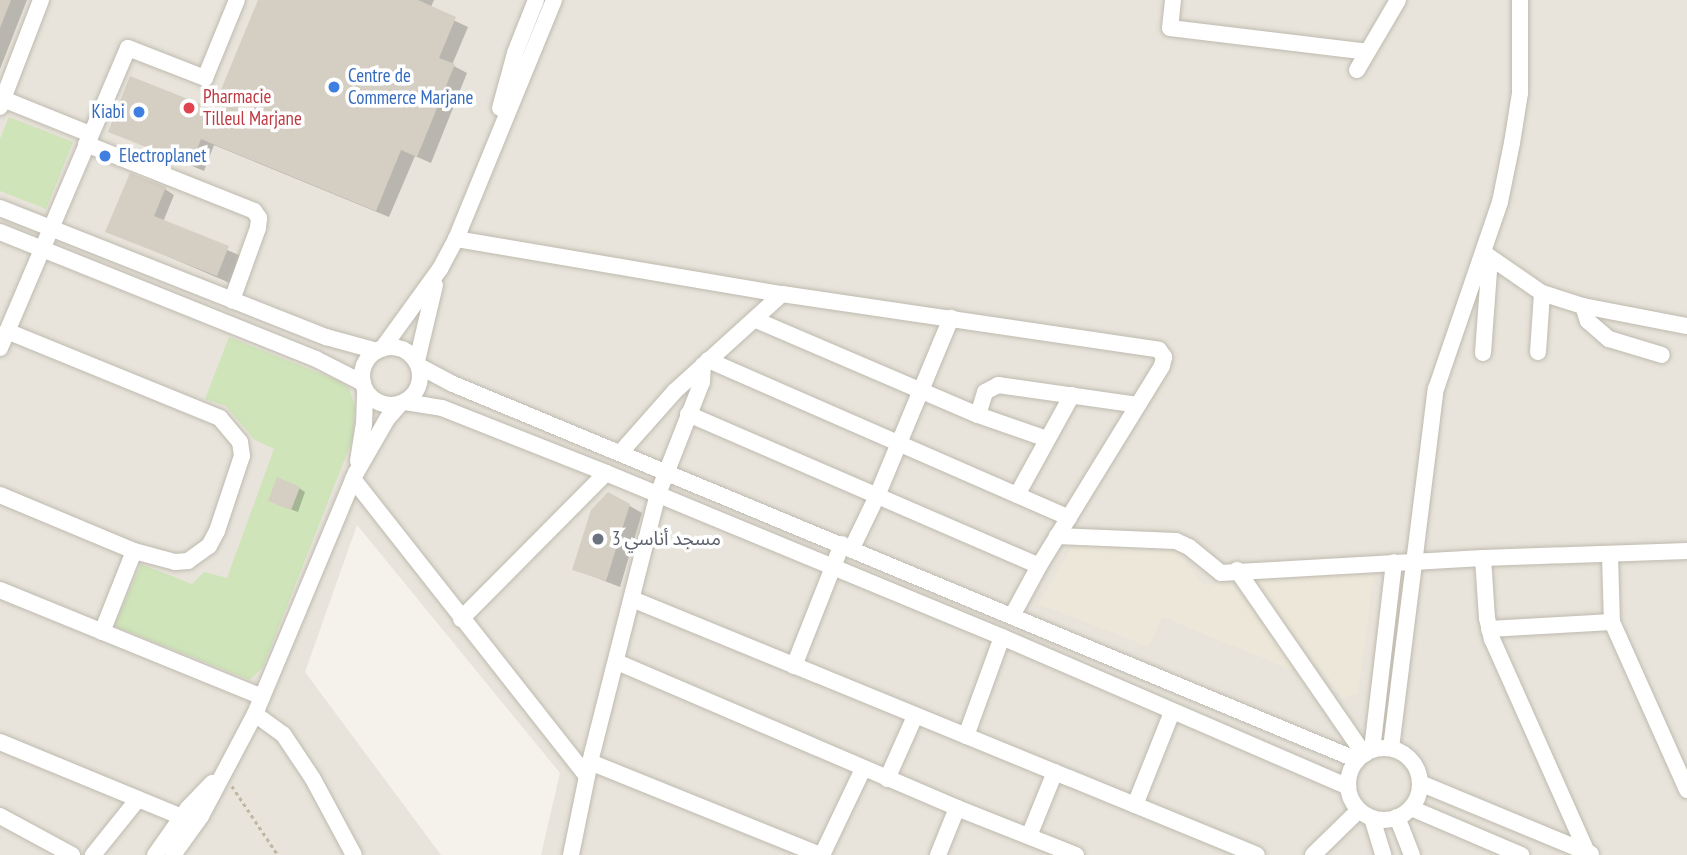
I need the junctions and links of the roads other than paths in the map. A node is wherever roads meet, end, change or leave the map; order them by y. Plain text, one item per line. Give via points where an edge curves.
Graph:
1 (41, 0) edge
2 (237, 0) edge
3 (536, 0) edge
4 (554, 0) edge
5 (1173, 0) edge
6 (1398, 0) edge
7 (1520, 0) edge
8 (1367, 52) junction
9 (1357, 69) dead end
10 (2, 103) edge
11 (88, 139) junction
12 (487, 158) junction
13 (0, 208) edge
14 (53, 229) junction
15 (0, 232) edge
16 (456, 239) junction
17 (44, 249) junction
18 (1487, 255) junction
19 (440, 269) junction
20 (1542, 293) junction
21 (782, 294) junction
22 (232, 300) junction
23 (1583, 306) junction
24 (951, 318) junction
25 (756, 320) junction
26 (1687, 326) edge
27 (7, 331) junction
28 (0, 348) edge
29 (379, 350) junction
30 (1538, 352) dead end
31 (1482, 353) dead end
32 (1662, 355) dead end
33 (706, 362) junction
34 (418, 363) junction
35 (364, 386) junction
36 (921, 391) junction
37 (1072, 395) junction
38 (402, 403) junction
39 (1138, 405) junction
40 (688, 414) junction
41 (978, 415) junction
42 (1047, 439) junction
43 (900, 442) junction
44 (621, 452) junction
45 (665, 471) junction
46 (606, 473) junction
47 (355, 476) junction
48 (658, 494) junction
49 (0, 495) edge
50 (1017, 495) junction
51 (877, 496) junction
52 (1069, 518) junction
53 (1058, 536) junction
54 (847, 546) junction
55 (134, 551) junction
56 (1687, 551) edge
57 (1610, 556) junction
58 (1483, 558) junction
59 (1415, 561) junction
60 (1394, 562) junction
61 (1039, 566) junction
62 (833, 567) junction
63 (1237, 570) junction
64 (0, 590) edge
65 (632, 599) junction
66 (1012, 616) junction
67 (461, 618) junction
68 (1612, 622) junction
69 (1031, 624) junction
70 (1489, 629) junction
71 (102, 632) junction
72 (1003, 637) junction
73 (1022, 646) junction
74 (617, 662) junction
75 (794, 666) junction
76 (262, 697) junction
77 (1223, 702) junction
78 (1172, 712) junction
79 (255, 714) junction
80 (915, 716) junction
81 (1213, 729) junction
82 (966, 736) junction
83 (0, 742) edge
84 (1391, 748) junction
85 (1364, 754) junction
86 (589, 769) junction
87 (863, 769) junction
88 (223, 771) junction
89 (1055, 772) junction
90 (887, 779) junction
91 (1420, 783) junction
92 (1348, 787) junction
93 (1687, 790) edge
94 (138, 799) junction
95 (1135, 805) junction
96 (957, 808) junction
97 (1404, 813) junction
98 (1366, 814) junction
99 (0, 816) edge
100 (182, 817) junction
101 (1029, 836) junction
102 (1054, 851) edge
103 (572, 852) edge
104 (1590, 854) edge
105 (72, 855) edge
106 (93, 855) edge
107 (155, 855) edge
108 (173, 855) edge
109 (354, 855) edge
110 (589, 855) edge
111 (821, 855) edge
112 (938, 855) edge
113 (1076, 855) edge
114 (1257, 855) edge
115 (1313, 855) edge
116 (1383, 855) edge
117 (1412, 855) edge
118 (1521, 855) edge

1 - 10 street
2 - 11 street via 205,78 128,48
3 - 12 street via 515,53
4 - 12 street
5 - 8 street via 1170,28
6 - 8 street
7 - 18 street via 1520,93
8 - 9 street
10 - 11 street
11 - 14 street
11 - 22 street via 254,211 258,228
12 - 16 street
13 - 14 street
14 - 17 street
14 - 22 street
15 - 17 street
16 - 19 street
16 - 21 street
17 - 27 street
17 - 35 street via 316,359
18 - 20 street
18 - 31 street
18 - 59 street via 1436,389
19 - 29 street
19 - 34 street via 421,333
20 - 23 street
20 - 30 street
21 - 24 street
21 - 25 street
22 - 29 street via 326,337
23 - 26 street
23 - 32 street via 1588,321 1603,335
24 - 36 street
24 - 39 street via 1159,350 1164,361
25 - 33 street
25 - 36 street
27 - 28 street
27 - 55 street via 220,418 240,442 239,471 209,546 188,561 175,562
29 - 34 street via 401,349
29 - 35 street via 364,365
33 - 40 street
33 - 43 street
33 - 44 street
34 - 38 street via 420,382 412,397
34 - 44 street via 453,384
35 - 38 street via 380,403
35 - 47 street via 364,425
36 - 41 street
36 - 43 street
37 - 39 street
37 - 41 street via 992,386 985,392
37 - 42 street
38 - 46 street via 442,408
38 - 47 street via 387,419
39 - 52 street
40 - 45 street
40 - 51 street
41 - 42 street
42 - 50 street
43 - 50 street
43 - 51 street
44 - 45 street
45 - 48 street
45 - 54 street
46 - 48 street
46 - 67 street
47 - 67 street
47 - 76 street
48 - 62 street
48 - 65 street
49 - 55 street
50 - 52 street
51 - 54 street
51 - 61 street
52 - 53 street
53 - 61 street
53 - 63 street via 1176,541 1221,572
54 - 62 street
54 - 66 street
55 - 71 street
56 - 57 street
57 - 58 street
57 - 68 street
58 - 59 street
58 - 70 street
59 - 60 street
59 - 84 street
60 - 63 street
60 - 85 street
61 - 66 street
62 - 72 street
62 - 75 street
63 - 85 street
64 - 71 street
65 - 74 street
65 - 75 street
66 - 69 street
67 - 86 street
68 - 70 street
68 - 93 street
69 - 73 street
69 - 77 street
70 - 104 street
71 - 76 street
72 - 73 street
72 - 82 street
73 - 78 street
74 - 86 street
74 - 87 street
75 - 80 street
76 - 79 street
77 - 81 street
77 - 85 street
78 - 81 street
78 - 95 street
79 - 88 street
79 - 109 street via 283,734
80 - 82 street
80 - 90 street
81 - 92 street
82 - 89 street
83 - 94 street
84 - 85 street
84 - 91 street via 1412,760
85 - 92 street via 1348,778
86 - 103 street
86 - 111 street
87 - 90 street
87 - 111 street
88 - 100 street
88 - 108 street via 201,816
89 - 95 street
89 - 101 street
90 - 96 street
91 - 97 street via 1418,796
91 - 104 street
92 - 98 street
94 - 100 street
94 - 106 street
95 - 114 street
96 - 101 street
96 - 112 street
97 - 98 street
97 - 117 street
97 - 118 street
98 - 115 street
98 - 116 street
99 - 105 street
100 - 107 street
101 - 102 street
102 - 113 street
103 - 110 street

